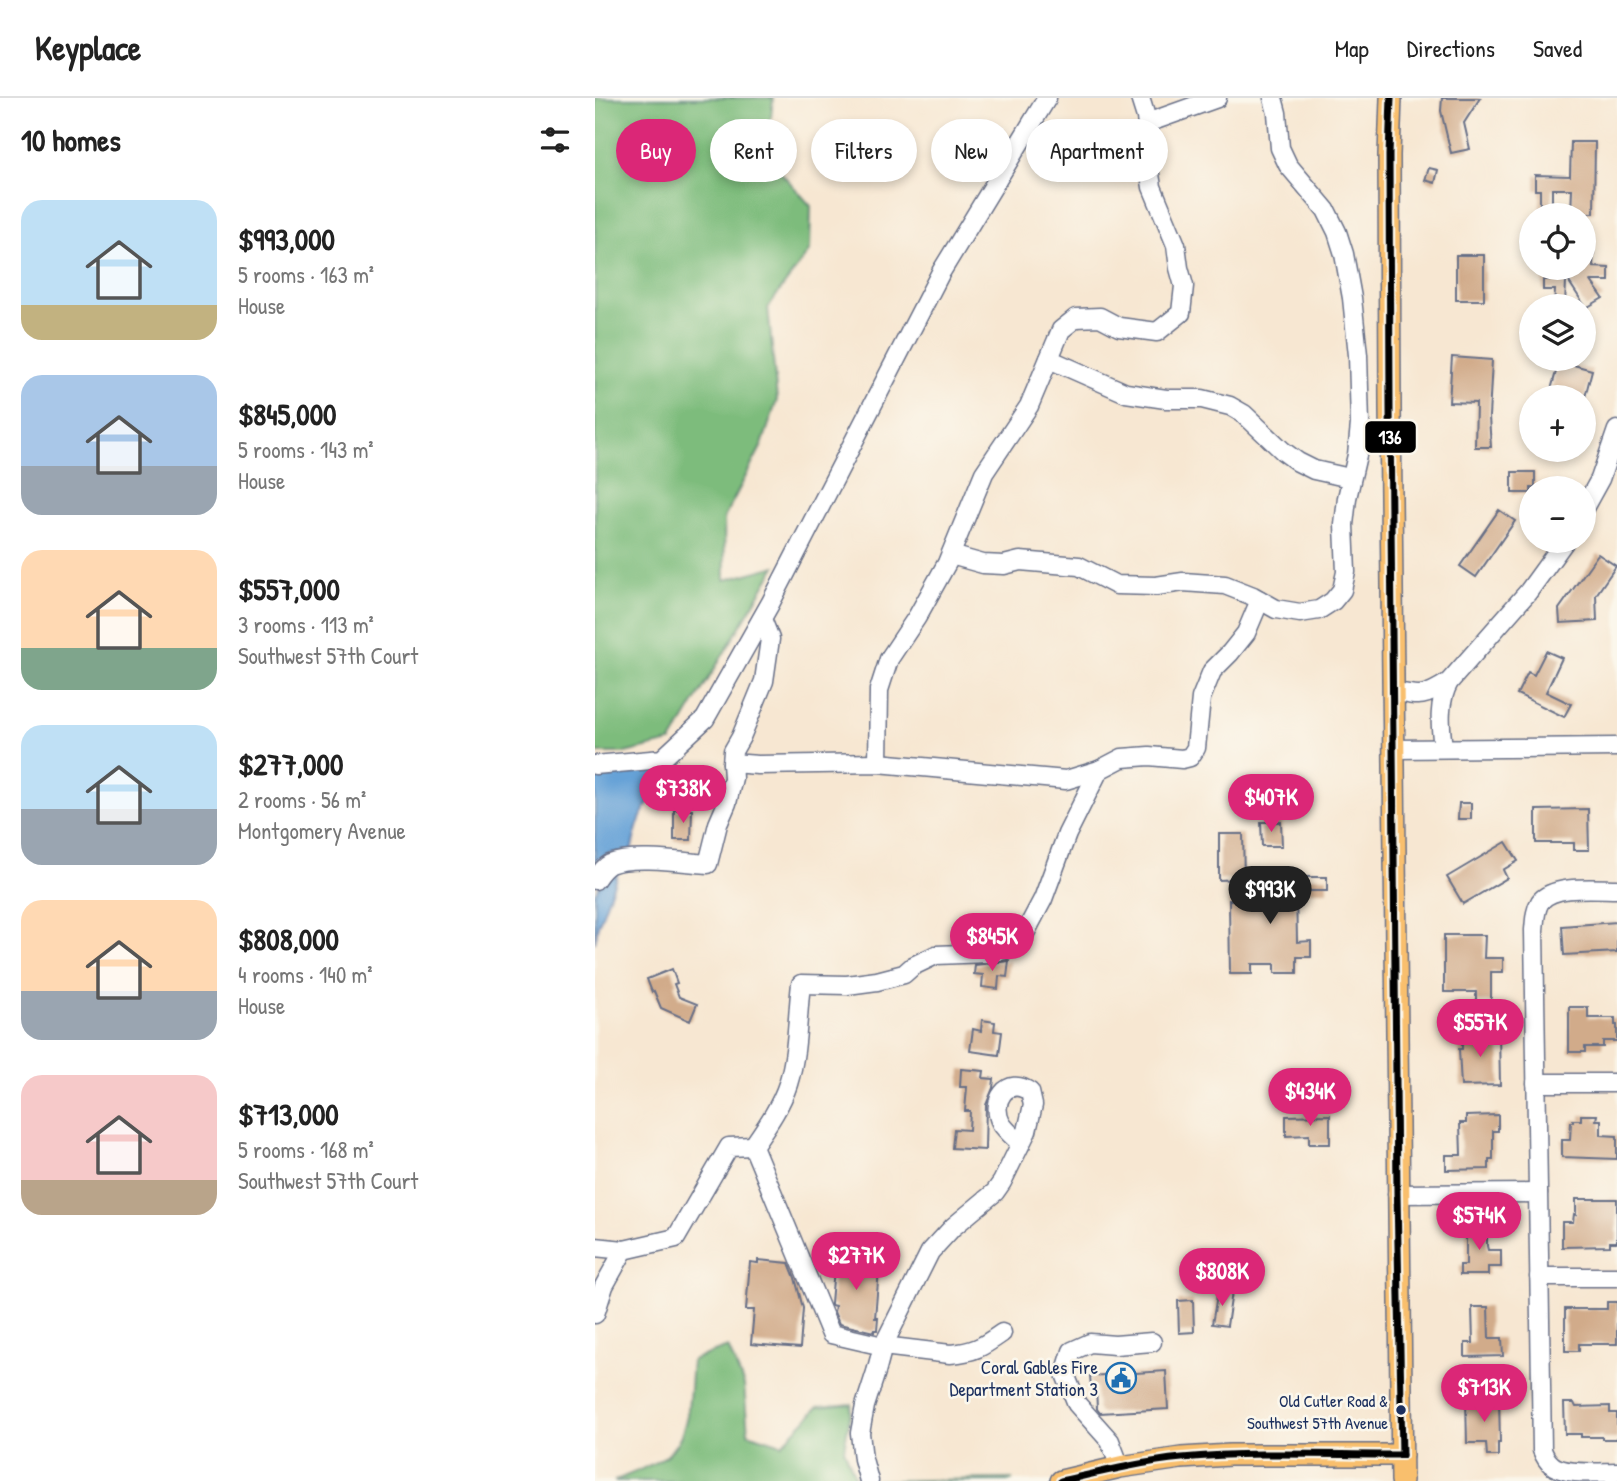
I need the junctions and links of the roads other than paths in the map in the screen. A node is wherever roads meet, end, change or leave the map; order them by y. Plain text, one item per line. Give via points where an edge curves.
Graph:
1 (1047, 98) edge
2 (1140, 98) edge
3 (1217, 98) edge
4 (1273, 98) edge
5 (1391, 98) edge
6 (1146, 119) edge
7 (1158, 119) edge
8 (1151, 182) edge
9 (1049, 359) junction
10 (1616, 439) edge
11 (1350, 478) junction
12 (1596, 486) edge
13 (1556, 553) edge
14 (951, 555) junction
15 (1260, 600) junction
16 (762, 619) junction
17 (1449, 682) junction
18 (1392, 691) junction
19 (1443, 747) junction
20 (1617, 747) edge
21 (1393, 749) junction
22 (732, 763) junction
23 (878, 763) junction
24 (595, 765) edge
25 (1099, 770) junction
26 (595, 880) edge
27 (1617, 889) edge
28 (1536, 1083) junction
29 (1617, 1083) edge
30 (1021, 1143) dead end
31 (753, 1146) junction
32 (1397, 1194) junction
33 (1538, 1194) junction
34 (595, 1247) edge
35 (624, 1250) junction
36 (1539, 1277) junction
37 (1617, 1277) edge
38 (595, 1314) edge
39 (1002, 1333) dead end
40 (1152, 1342) dead end
41 (883, 1346) junction
42 (1402, 1455) junction
43 (1120, 1467) junction
44 (1617, 1472) edge
45 (869, 1481) edge
46 (1061, 1481) edge
47 (1402, 1481) edge

1 - 16 street via 941,272
2 - 6 street
3 - 7 street
4 - 11 street via 1280,148 1288,165 1325,210 1344,254 1357,344 1360,424
5 - 18 main road
8 - 9 street via 1176,245 1184,286 1181,313 1157,332 1119,327 1100,317 1076,318 1061,330
9 - 11 street via 1126,393 1230,406 1298,462
9 - 14 street via 1029,406 984,473
10 - 12 street
11 - 15 street via 1342,590 1319,610 1300,613 1276,609
13 - 17 street
14 - 15 street via 983,564 1020,561 1079,566 1116,585 1225,585
14 - 23 street via 889,659 879,690
15 - 25 street via 1245,633 1212,671 1201,698 1191,757 1122,758
16 - 22 street via 770,639 764,681
16 - 24 street via 705,719 662,759
17 - 18 street via 1423,695
17 - 19 street via 1441,712
18 - 21 main road
19 - 20 street
19 - 21 street
21 - 32 main road
22 - 23 street
22 - 26 street via 733,778 708,864 620,862 607,865
23 - 25 street via 1066,780
25 - 31 street via 1067,834 1043,899 1024,935 1005,950 936,955 904,974 877,981 801,984 788,1085
27 - 28 street via 1549,894 1537,908
28 - 29 street
28 - 33 street
30 - 41 street via 995,1192 930,1252
31 - 35 street via 729,1147 676,1238
31 - 41 street via 831,1334
32 - 33 street
32 - 42 main road
33 - 36 street
34 - 35 street
35 - 38 street
36 - 37 street
36 - 44 street via 1545,1458 1551,1465 1571,1471
39 - 41 street via 981,1348 960,1353
40 - 43 street via 1090,1343 1072,1351 1065,1374 1077,1404 1110,1441
41 - 45 street via 860,1433
42 - 43 main road via 1217,1456
42 - 47 main road
43 - 46 main road

